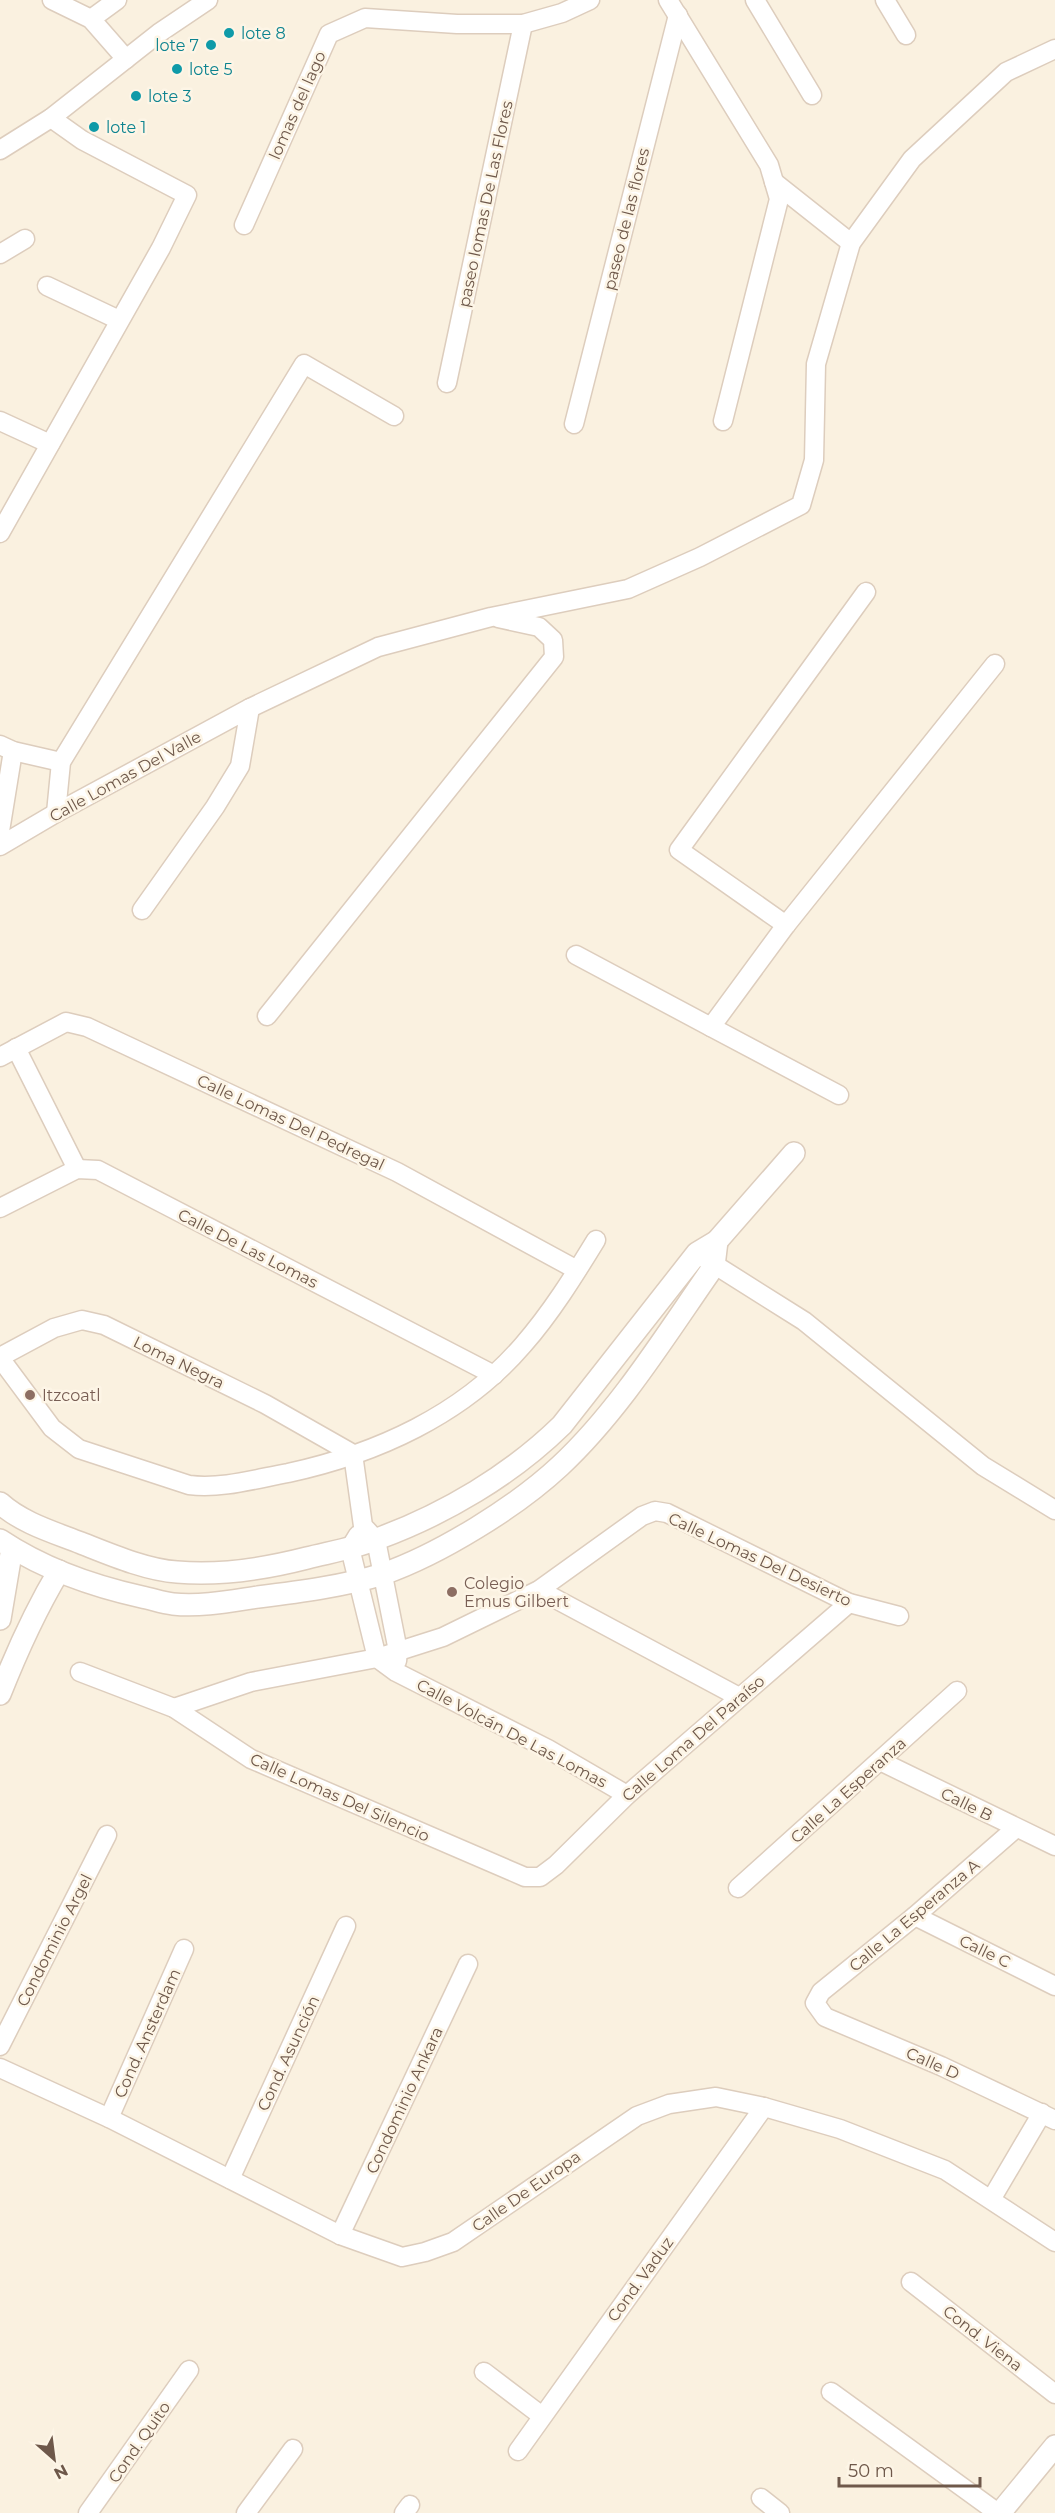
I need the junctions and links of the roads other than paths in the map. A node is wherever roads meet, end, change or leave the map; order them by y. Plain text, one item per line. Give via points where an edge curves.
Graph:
1 (52, 0) edge
2 (117, 0) edge
3 (208, 0) edge
4 (590, 0) edge
5 (755, 0) edge
6 (885, 0) edge
7 (557, 6) edge
8 (673, 7) edge
9 (91, 19) junction
10 (523, 24) junction
11 (906, 34) dead end
12 (1055, 49) edge
13 (126, 59) junction
14 (812, 95) dead end
15 (51, 118) junction
16 (0, 150) edge
17 (774, 182) junction
18 (244, 225) dead end
19 (25, 239) dead end
20 (851, 243) junction
21 (0, 254) edge
22 (47, 286) dead end
23 (119, 320) junction
24 (447, 383) dead end
25 (394, 416) dead end
26 (0, 421) edge
27 (723, 421) dead end
28 (574, 424) dead end
29 (50, 444) junction
30 (0, 533) edge
31 (866, 592) dead end
32 (491, 617) junction
33 (995, 664) dead end
34 (250, 708) junction
35 (6, 748) edge
36 (61, 762) junction
37 (56, 813) junction
38 (0, 831) edge
39 (0, 846) edge
40 (142, 910) dead end
41 (786, 925) junction
42 (576, 955) dead end
43 (267, 1016) dead end
44 (711, 1027) junction
45 (8, 1052) edge
46 (839, 1095) dead end
47 (794, 1153) dead end
48 (78, 1169) junction
49 (0, 1208) edge
50 (596, 1240) dead end
51 (717, 1241) junction
52 (697, 1253) junction
53 (714, 1266) junction
54 (577, 1270) junction
55 (0, 1357) edge
56 (494, 1376) junction
57 (353, 1454) junction
58 (0, 1503) edge
59 (1055, 1510) edge
60 (370, 1533) junction
61 (6, 1544) edge
62 (350, 1548) junction
63 (59, 1571) junction
64 (382, 1574) junction
65 (356, 1580) junction
66 (539, 1590) junction
67 (849, 1603) junction
68 (899, 1616) dead end
69 (0, 1619) edge
70 (398, 1651) junction
71 (377, 1658) junction
72 (80, 1672) dead end
73 (396, 1672) junction
74 (957, 1691) dead end
75 (0, 1694) edge
76 (739, 1696) junction
77 (174, 1708) junction
78 (880, 1761) junction
79 (627, 1795) junction
80 (1016, 1828) junction
81 (107, 1835) dead end
82 (1055, 1846) edge
83 (540, 1876) joint
84 (738, 1888) dead end
85 (915, 1916) junction
86 (346, 1926) dead end
87 (184, 1949) dead end
88 (468, 1964) dead end
89 (1055, 1986) edge
90 (815, 2003) joint
91 (0, 2046) edge
92 (0, 2068) edge
93 (764, 2107) junction
94 (1049, 2116) edge
95 (109, 2118) junction
96 (230, 2179) junction
97 (992, 2199) junction
98 (340, 2235) junction
99 (1055, 2242) edge
100 (911, 2282) dead end
101 (189, 2370) dead end
102 (484, 2372) dead end
103 (831, 2392) dead end
104 (1055, 2394) edge
105 (542, 2416) junction
106 (1055, 2446) edge
107 (293, 2449) dead end
108 (518, 2451) dead end
109 (761, 2498) dead end
110 (88, 2513) edge
111 (246, 2513) edge
112 (780, 2513) edge
113 (999, 2513) edge

1 - 9 street
2 - 9 street
3 - 13 street
4 - 7 street, lomas del lago
5 - 14 street
6 - 11 street
7 - 10 street, lomas del lago
8 - 17 street via 769,165
8 - 28 street, paseo de las flores
9 - 13 street
10 - 18 street, lomas del lago via 365,18 329,34
10 - 24 street, paseo lomas De Las Flores
12 - 20 street, Calle Lomas Del Valle via 1006,72 912,159
13 - 15 street
15 - 16 street
15 - 23 street via 82,140 187,195
17 - 20 street
17 - 27 street via 779,199
19 - 21 street
20 - 32 street, Calle Lomas Del Valle via 816,364 814,460 801,506 628,589
22 - 23 street
23 - 29 street
25 - 36 street via 304,364
26 - 29 street
29 - 30 street
31 - 41 street via 678,850
32 - 34 street, Calle Lomas Del Valle via 378,646
32 - 43 street via 539,627 554,640 554,657
33 - 41 street
34 - 37 street, Calle Lomas Del Valle
34 - 40 street via 240,766
35 - 36 street
35 - 38 street
36 - 37 street
37 - 39 street, Calle Lomas Del Valle
41 - 44 street
42 - 44 street
44 - 46 street
45 - 48 street
45 - 54 street, Calle Lomas Del Pedregal via 66,1022 87,1027 397,1172
47 - 51 street
48 - 49 street
48 - 56 street, Calle De Las Lomas via 98,1170
50 - 54 street
51 - 52 street
51 - 53 street
52 - 53 street
52 - 60 street via 562,1425 538,1449 498,1478 422,1519
53 - 59 street via 804,1321 983,1466
53 - 64 street via 613,1407 560,1466 474,1528
54 - 56 street via 524,1345
55 - 57 street, Loma Negra via 54,1328 82,1320 104,1324 265,1404
55 - 57 street via 52,1428 79,1449 189,1485 206,1487 247,1481
56 - 57 street via 426,1425
57 - 60 street
58 - 62 street via 35,1525 112,1555 174,1572 218,1574 275,1566
60 - 62 street
60 - 64 street
61 - 63 street
61 - 69 street
62 - 65 street
63 - 65 street via 173,1604 216,1603
63 - 75 street via 20,1644
64 - 65 street
64 - 70 street
65 - 71 street
66 - 67 street, Calle Lomas Del Desierto via 642,1516 655,1511 667,1513
66 - 70 street via 443,1637
66 - 76 street
67 - 68 street, Calle Lomas Del Desierto
67 - 76 street, Calle Loma Del Paraíso
70 - 71 street
70 - 73 street
71 - 73 street, Calle Volcán De Las Lomas
71 - 77 street via 250,1682
72 - 77 street, Calle Lomas Del Silencio
73 - 79 street, Calle Volcán De Las Lomas via 548,1749
74 - 78 street, Calle La Esperanza
76 - 79 street, Calle Loma Del Paraíso
77 - 83 street, Calle Lomas Del Silencio via 251,1759 525,1877
78 - 80 street, Calle B
78 - 84 street, Calle La Esperanza
79 - 83 street, Calle Loma Del Paraíso
80 - 82 street, Calle B
80 - 85 street, Calle La Esperanza A
81 - 91 street, Condominio Argel
85 - 89 street, Calle C
85 - 90 street, Calle La Esperanza A via 821,1992
86 - 96 street, Cond. Asunción
87 - 95 street, Cond. Ansterdam
88 - 98 street, Condominio Ankara
90 - 94 street, Calle D via 825,2017
92 - 95 street, Calle De Europa
93 - 97 street, Calle De Europa via 840,2129 945,2170
93 - 98 street, Calle De Europa via 716,2097 669,2104 637,2116 453,2242 425,2252 402,2257
93 - 105 street, Cond. Vaduz
94 - 97 street
95 - 96 street, Calle De Europa
96 - 98 street, Calle De Europa
97 - 99 street, Calle De Europa
100 - 104 street, Cond. Viena
101 - 110 street, Cond. Quito
102 - 105 street
103 - 113 street
105 - 108 street, Cond. Vaduz
106 - 113 street
107 - 111 street
109 - 112 street

